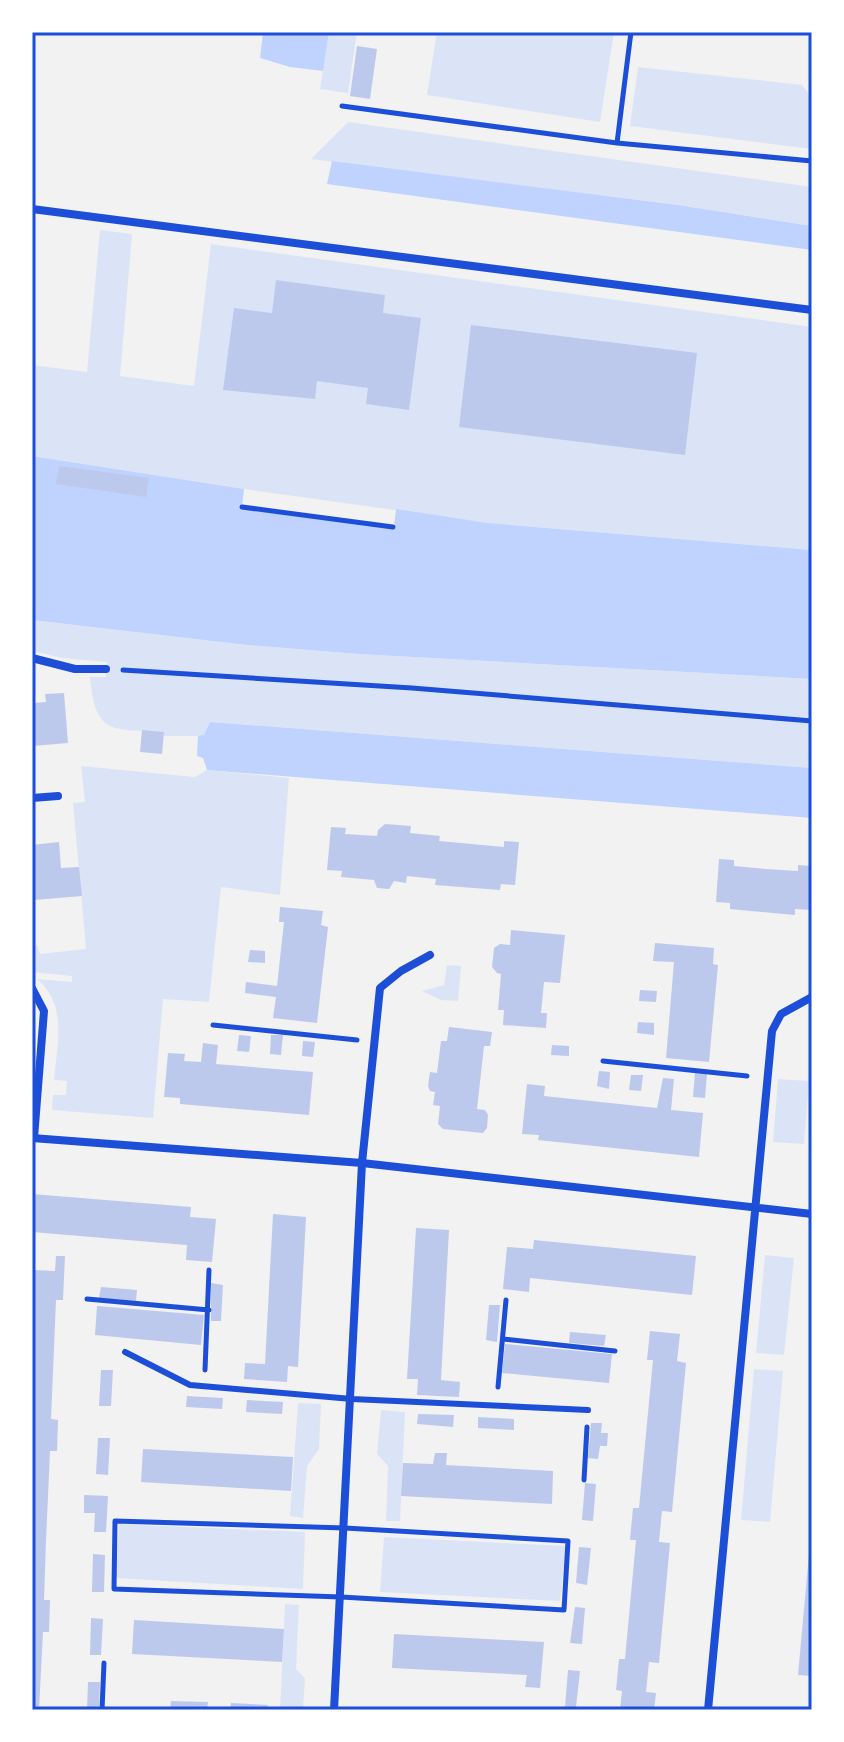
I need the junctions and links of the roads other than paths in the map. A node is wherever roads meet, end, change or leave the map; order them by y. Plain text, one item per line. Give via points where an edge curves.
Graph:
1 (32, 209) edge
2 (812, 310) edge
3 (32, 658) edge
4 (106, 669) road end
5 (58, 796) dead end
6 (32, 798) edge
7 (430, 955) dead end
8 (32, 988) edge
9 (812, 997) edge
10 (33, 1138) edge
11 (362, 1163) junction
12 (755, 1207) junction
13 (812, 1214) edge
14 (125, 1352) dead end
15 (352, 1399) junction
16 (588, 1410) road end
17 (334, 1710) edge
18 (708, 1710) edge

1 - 2 street
3 - 4 street via 75,669
5 - 6 street
7 - 11 street via 380,988
8 - 10 street via 44,1011
9 - 12 street via 781,1014 772,1031
10 - 11 street
11 - 12 street
11 - 15 street
12 - 13 street
12 - 18 street
14 - 15 lane via 190,1385
15 - 16 lane
15 - 17 street

